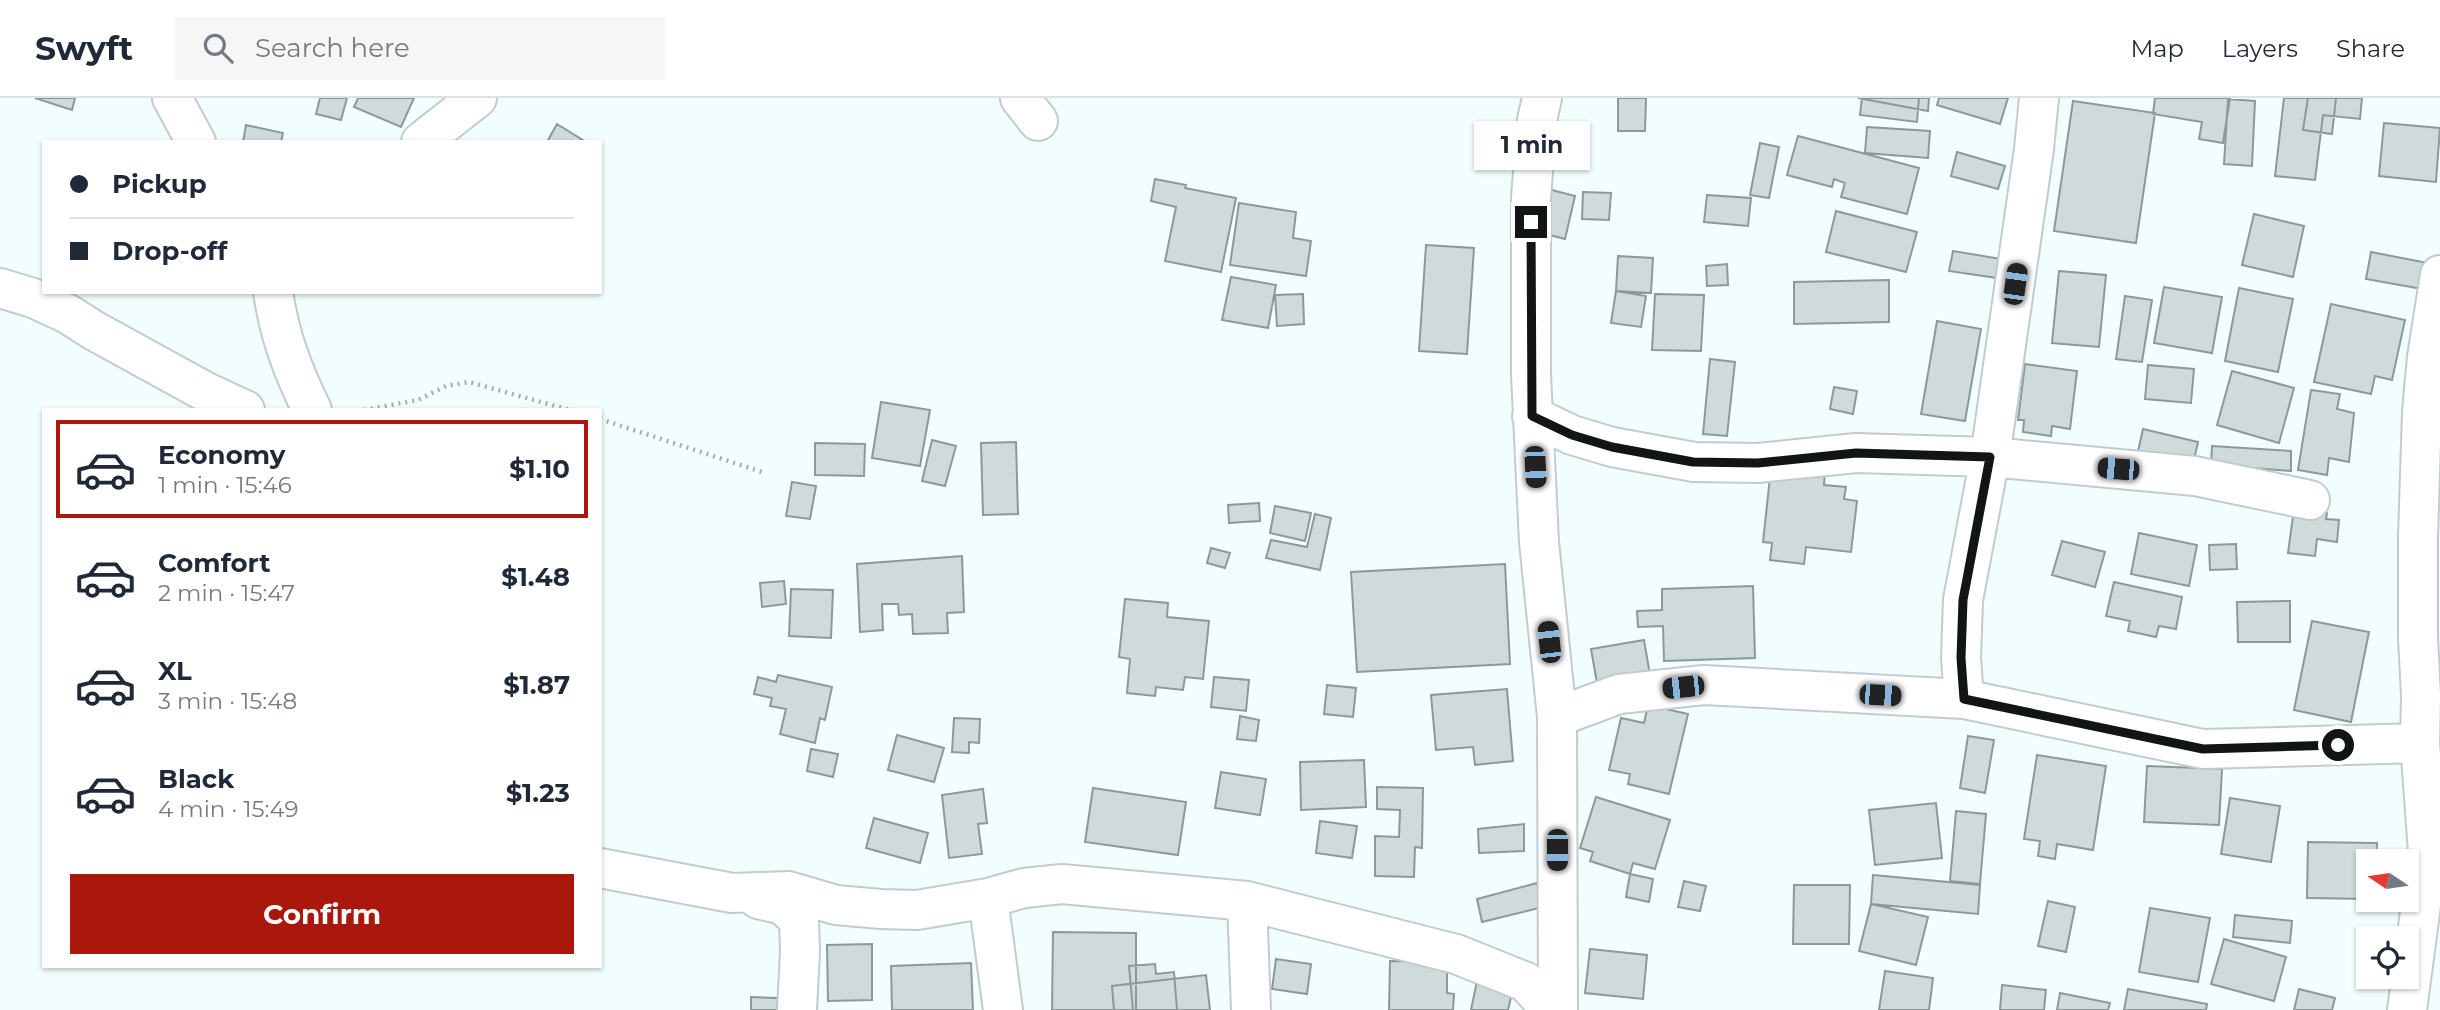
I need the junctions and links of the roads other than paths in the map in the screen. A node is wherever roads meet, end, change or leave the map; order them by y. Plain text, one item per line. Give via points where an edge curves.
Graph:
1 (172, 98) edge
2 (477, 98) edge
3 (1542, 98) edge
4 (2039, 98) edge
5 (195, 140) edge
6 (424, 140) edge
7 (2440, 275) edge
8 (0, 288) edge
9 (273, 294) edge
10 (241, 408) edge
11 (312, 408) edge
12 (1532, 416) junction
13 (1990, 457) junction
14 (2310, 500) dead end
15 (1964, 699) junction
16 (1557, 717) junction
17 (2420, 743) junction
18 (602, 868) edge
19 (732, 893) junction
20 (988, 898) junction
21 (1247, 901) junction
22 (797, 1010) edge
23 (1003, 1010) edge
24 (1251, 1010) edge
25 (1551, 1010) edge
26 (1558, 1010) edge
27 (2407, 1010) edge

1 - 5 street
2 - 6 street
3 - 12 street via 1531,198
4 - 13 street
7 - 17 street via 2422,412
8 - 10 street via 68,314
9 - 11 street via 291,365
12 - 13 street via 1612,447 1693,462 1758,463 1856,453
12 - 16 street
13 - 14 street via 2195,476
13 - 15 street via 1963,600
15 - 16 street via 1704,685 1619,694
15 - 17 street via 2203,749
16 - 26 street
17 - 27 street via 2428,852
18 - 19 street
19 - 20 street via 788,891 836,905 917,910
19 - 22 street via 783,905 799,920
20 - 21 street via 1062,884
20 - 23 street
21 - 24 street
21 - 25 street via 1456,954 1526,982

